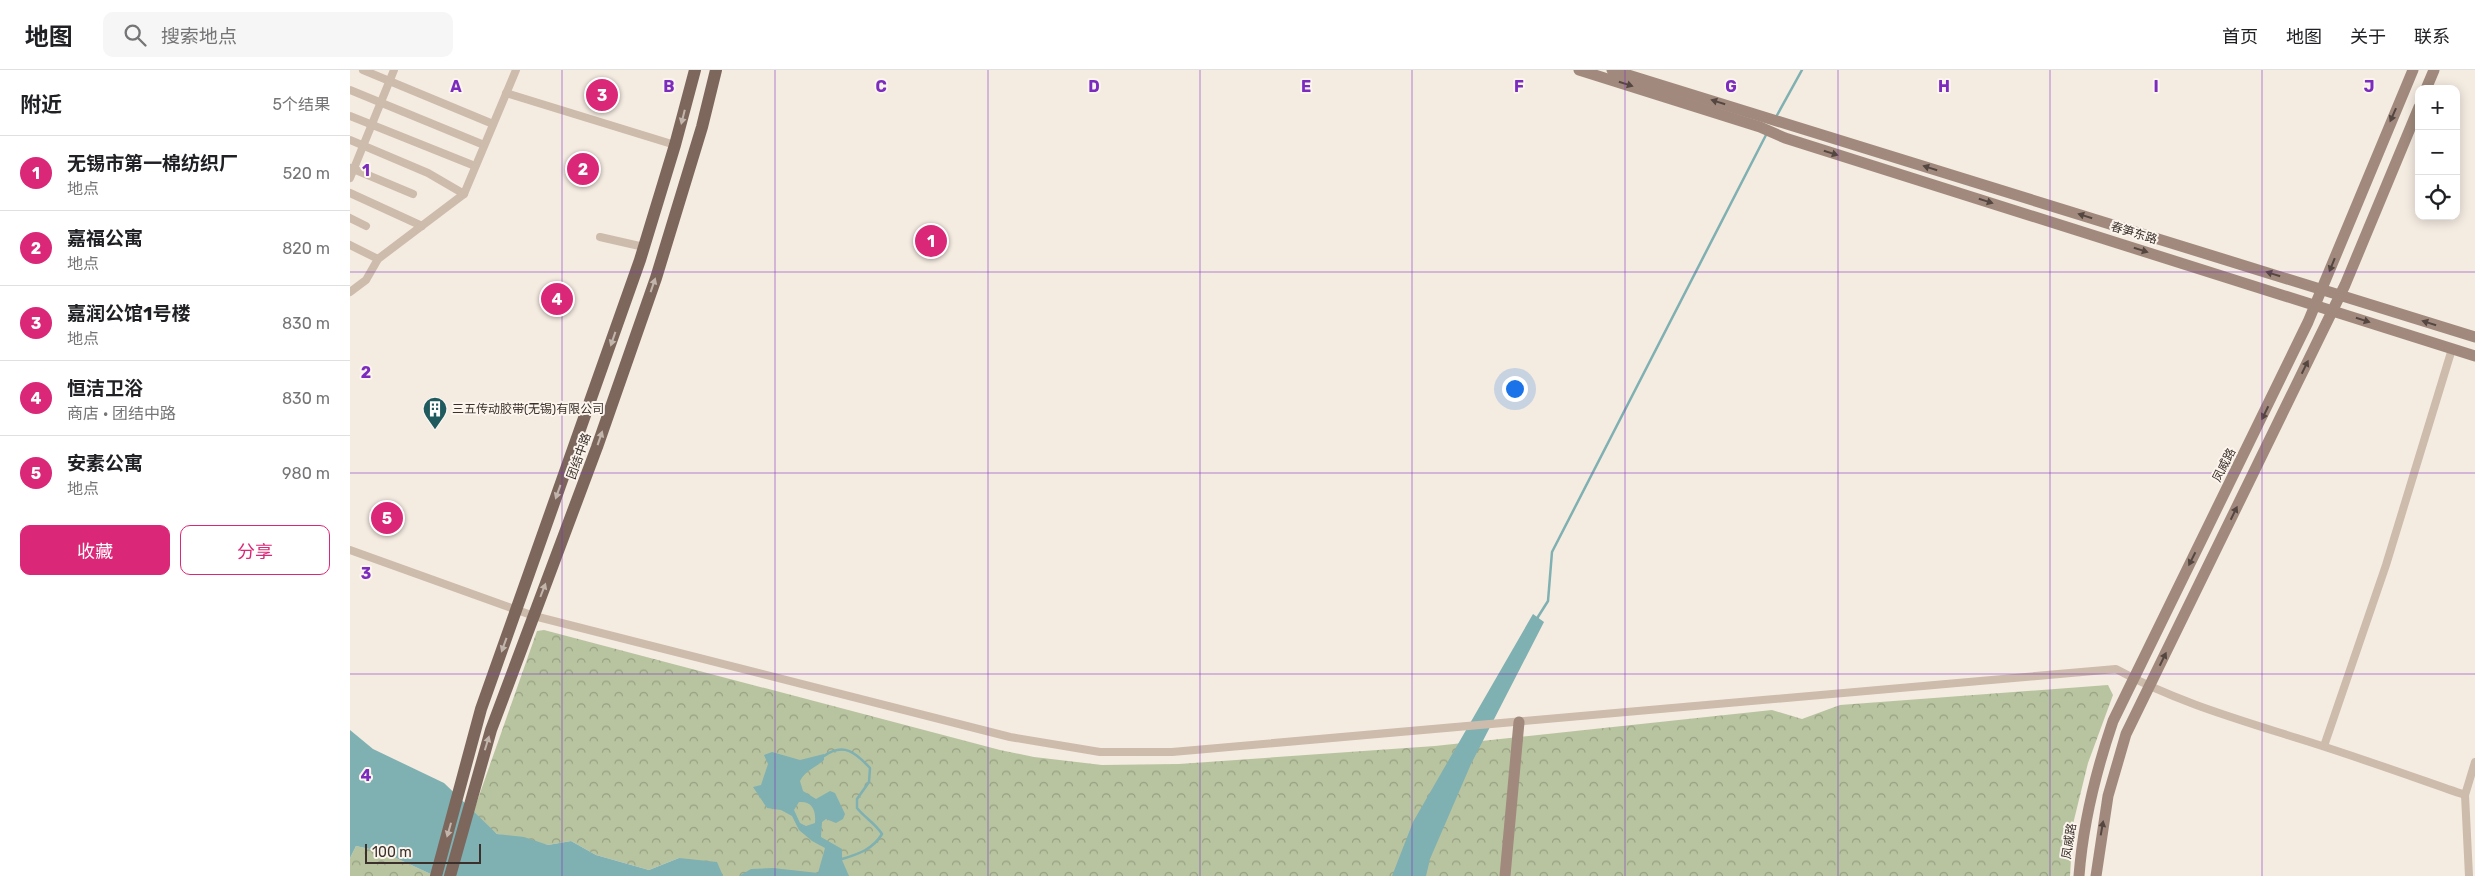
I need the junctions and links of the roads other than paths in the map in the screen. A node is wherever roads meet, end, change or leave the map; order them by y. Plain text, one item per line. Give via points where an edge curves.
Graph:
1 (363, 70) edge
2 (394, 70) edge
3 (516, 70) edge
4 (695, 70) edge
5 (716, 70) edge
6 (1579, 70) edge
7 (1612, 70) edge
8 (2413, 70) edge
9 (2434, 70) edge
10 (389, 80) junction
11 (2428, 85) edge
12 (350, 90) edge
13 (506, 93) junction
14 (381, 102) junction
15 (350, 116) edge
16 (2415, 117) edge
17 (1762, 122) junction
18 (493, 124) junction
19 (371, 125) junction
20 (350, 140) edge
21 (484, 145) junction
22 (676, 145) junction
23 (363, 146) junction
24 (476, 166) junction
25 (352, 168) edge
26 (350, 178) edge
27 (350, 193) edge
28 (413, 194) dead end
29 (464, 194) junction
30 (350, 218) edge
31 (366, 226) dead end
32 (422, 226) junction
33 (600, 237) dead end
34 (350, 244) edge
35 (644, 247) junction
36 (378, 259) junction
37 (2322, 290) junction
38 (350, 292) edge
39 (2340, 295) junction
40 (2316, 305) junction
41 (2332, 310) junction
42 (2475, 337) edge
43 (2452, 349) junction
44 (2475, 356) edge
45 (350, 550) edge
46 (517, 609) junction
47 (534, 616) junction
48 (2132, 678) junction
49 (2150, 686) junction
50 (1519, 722) junction
51 (2324, 746) junction
52 (2475, 762) edge
53 (468, 787) junction
54 (2465, 795) junction
55 (436, 876) edge
56 (450, 876) edge
57 (1505, 876) edge
58 (2078, 876) edge
59 (2096, 876) edge
60 (2469, 876) edge

1 - 10 street
2 - 10 street
3 - 13 street
4 -> 22 main road, 团结中路
47 -> 5 main road, 团结中路 via 656,278
6 -> 17 main road
17 -> 7 main road
8 -> 37 main road, 凤威路
9 - 11 main road
10 - 14 street
10 - 18 street
12 - 14 street
13 - 18 street
13 - 22 street
14 - 19 street
14 - 21 street
15 - 19 street
16 - 39 main road
37 -> 17 main road, 春笋东路 via 1792,125
17 -> 40 main road, 春笋东路 via 1785,138
18 - 21 street
19 - 23 street
19 - 24 street
20 - 23 street
21 - 24 street
22 - 35 main road, 团结中路
23 - 25 street
23 - 29 street via 428,173
24 - 29 street
25 - 26 street
25 - 28 street
27 - 32 street
29 - 32 street
30 - 31 street
32 - 36 street
33 - 35 street
34 - 36 street
35 -> 46 main road, 团结中路
36 - 38 street via 366,280
37 - 39 main road, 春笋东路
37 - 40 main road, 凤威路
39 - 41 main road
42 -> 39 main road, 春笋东路
40 - 41 main road, 春笋东路
40 -> 48 main road, 凤威路
41 -> 43 main road, 春笋东路
49 -> 41 main road
43 - 44 main road, 春笋东路
43 - 51 street via 2386,564
45 - 46 street
46 - 47 street
46 -> 53 main road, 团结中路 via 481,709
47 - 50 street via 1010,737 1100,752 1172,752
53 -> 47 main road, 团结中路
48 - 49 street
48 - 50 street via 2116,669 2088,671
48 - 58 main road, 凤威路 via 2102,754
49 - 51 street via 2194,705
59 -> 49 main road via 2102,827 2116,763 2126,734
50 - 57 main road
51 - 54 street
52 - 54 street
53 -> 55 main road
53 - 56 main road
54 - 60 street

